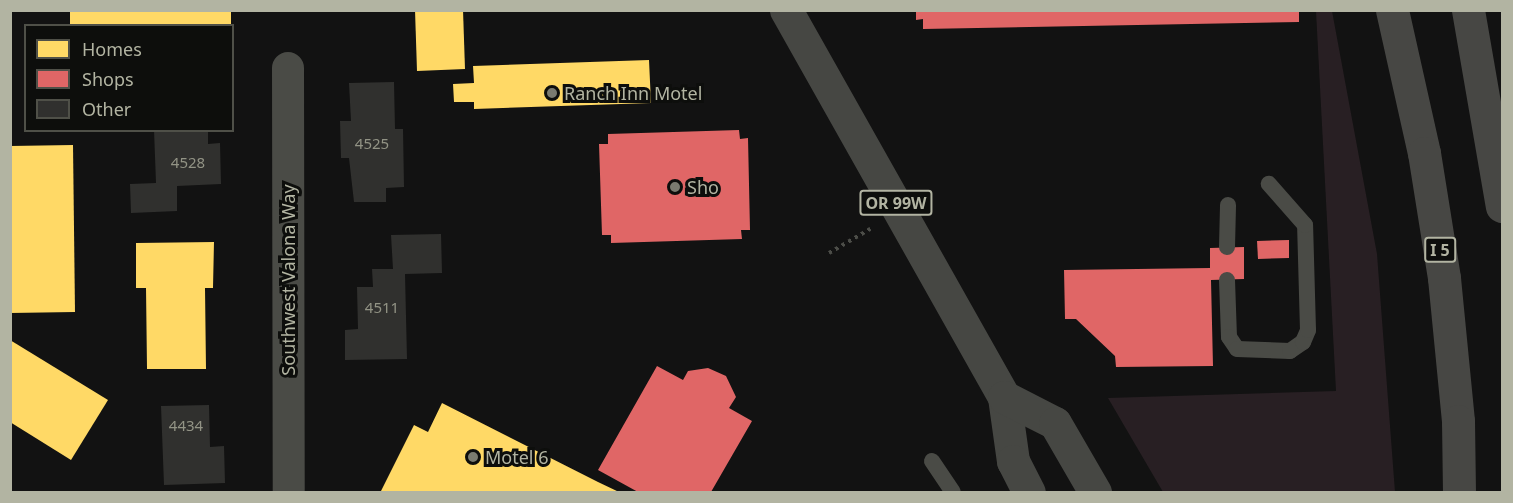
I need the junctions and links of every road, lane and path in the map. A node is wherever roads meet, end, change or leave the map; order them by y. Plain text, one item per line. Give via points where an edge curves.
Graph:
1 (786, 10) edge
2 (1392, 10) edge
3 (1468, 10) edge
4 (288, 68) dead end
5 (1269, 184) dead end
6 (1228, 205) dead end
7 (1503, 206) edge
8 (900, 210) junction
9 (1227, 247) dead end
10 (829, 254) dead end
11 (1227, 280) dead end
12 (1004, 397) junction
13 (932, 461) dead end
14 (289, 492) edge
15 (953, 492) edge
16 (1029, 492) edge
17 (1095, 492) edge
18 (1459, 492) edge

1 - 8 main road, OR 99W
2 - 18 highway, I 5 via 1424,153 1444,278 1458,422
3 - 7 highway
4 - 14 street, Southwest Valona Way
5 - 11 lane via 1305,225 1308,330 1303,342 1290,351 1237,349 1229,337
6 - 9 lane
8 - 10 path
8 - 12 main road, OR 99W
12 - 16 main road, OR 99W via 1013,461
12 - 17 main road via 1055,423
13 - 15 lane

